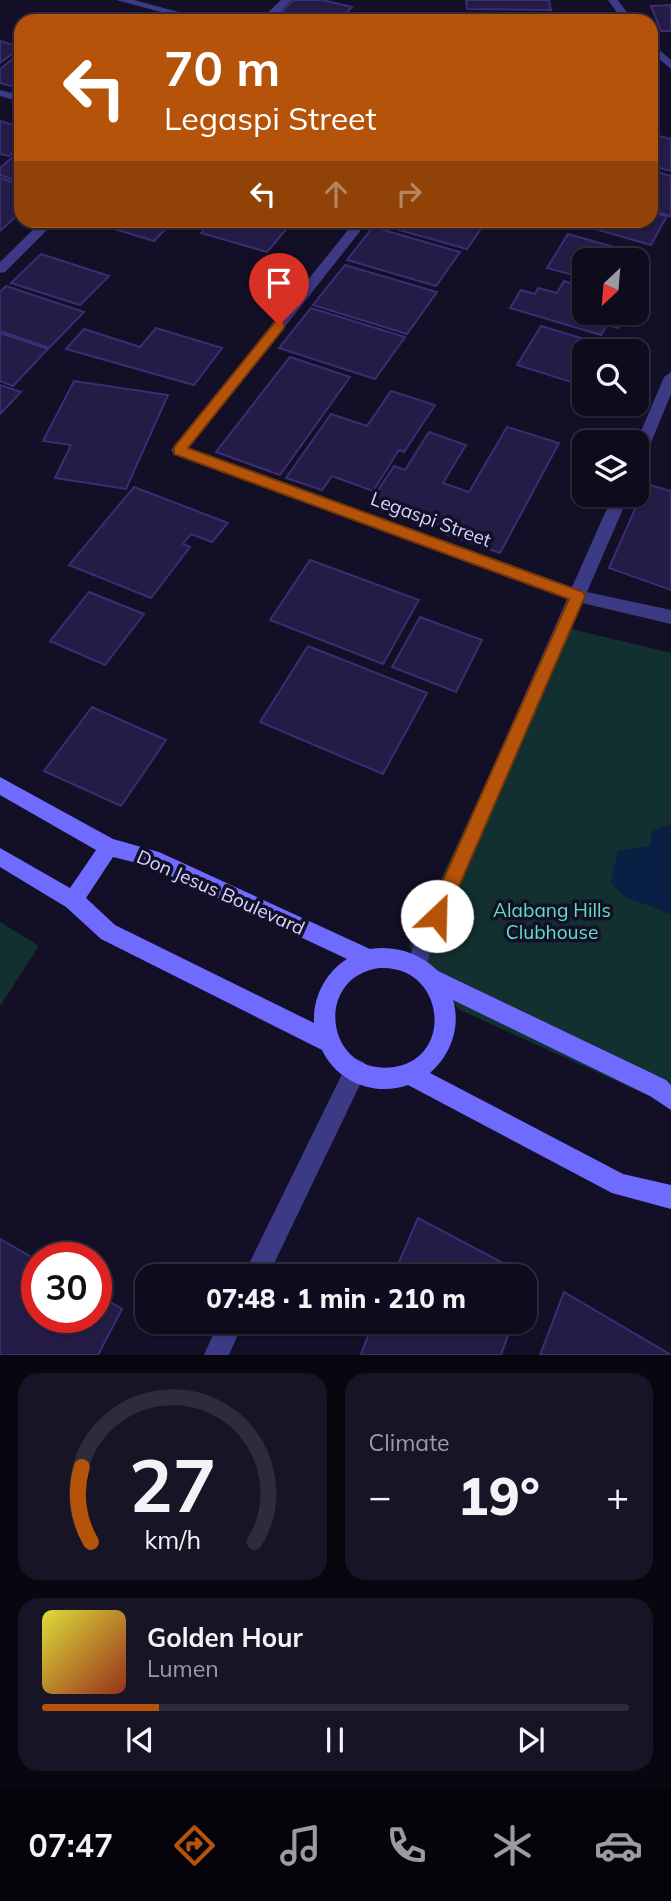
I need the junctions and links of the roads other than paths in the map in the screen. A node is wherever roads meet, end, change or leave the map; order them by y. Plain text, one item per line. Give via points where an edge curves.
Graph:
1 (121, 0) edge
2 (287, 0) edge
3 (178, 14) edge
4 (272, 14) edge
5 (661, 57) edge
6 (671, 66) edge
7 (42, 228) edge
8 (357, 228) edge
9 (3, 263) edge
10 (671, 377) edge
11 (648, 430) edge
12 (616, 507) edge
13 (578, 596) junction
14 (671, 617) edge
15 (0, 785) edge
16 (109, 847) junction
17 (0, 857) edge
18 (73, 900) junction
19 (369, 958) junction
20 (423, 972) junction
21 (330, 1042) junction
22 (356, 1070) junction
23 (410, 1074) junction
24 (671, 1099) edge
25 (671, 1196) edge
26 (261, 1264) edge
27 (226, 1334) edge
28 (216, 1355) edge

1 - 3 street
2 - 4 street
5 - 6 street
7 - 9 street
8 - 13 street, Legaspi Street via 179,450
10 - 11 street
12 - 13 street
13 - 14 street, Legaspi Street
13 - 20 street
15 - 16 street, Don Jesus Boulevard
16 - 18 street
16 - 19 street, Don Jesus Boulevard via 152,858
17 - 18 street
18 - 21 street via 108,932
19 - 20 street via 385,957
19 - 21 street via 340,976 329,990 324,1024
20 - 23 street via 441,994 446,1031 427,1064
20 - 24 street via 658,1088
21 - 22 street via 340,1058
22 - 23 street via 373,1077
22 - 26 street
23 - 25 street via 620,1185
27 - 28 street

